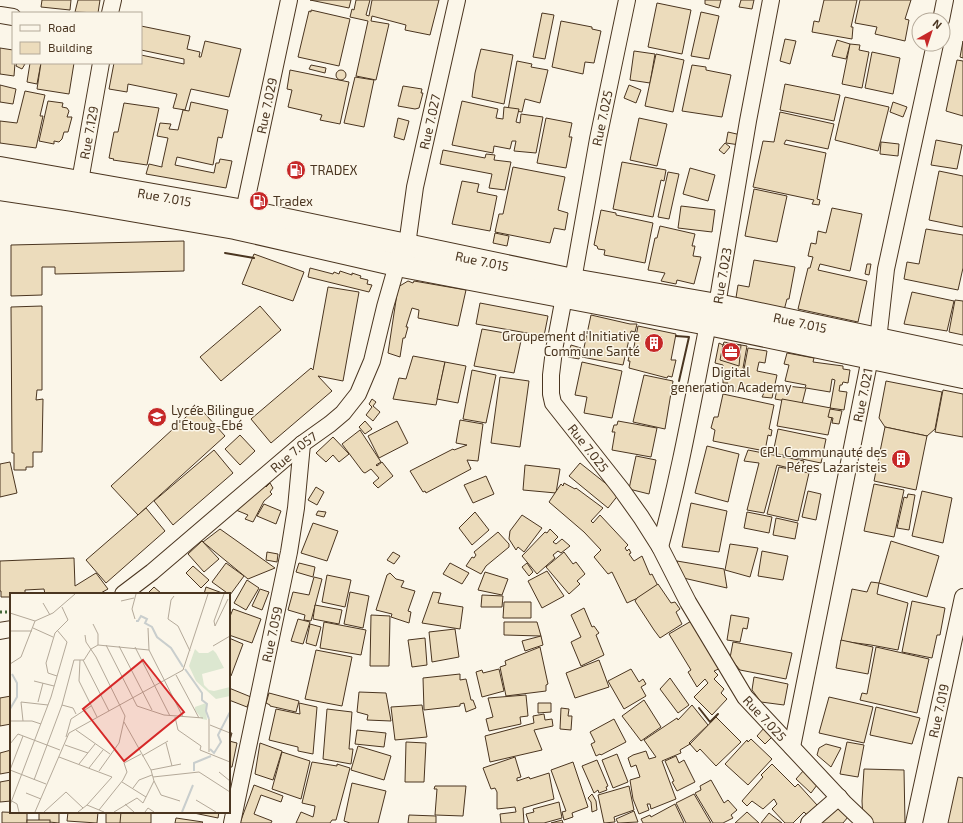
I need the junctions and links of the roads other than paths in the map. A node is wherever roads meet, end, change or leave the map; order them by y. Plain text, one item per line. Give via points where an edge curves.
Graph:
1 (113, 0) edge
2 (289, 0) edge
3 (457, 0) edge
4 (627, 0) edge
5 (771, 0) edge
6 (945, 0) edge
7 (110, 12) edge
8 (943, 12) edge
9 (0, 15) edge
10 (12, 16) edge
11 (933, 52) edge
12 (101, 64) edge
13 (0, 168) edge
14 (0, 189) edge
15 (76, 191) junction
16 (239, 220) junction
17 (407, 245) junction
18 (397, 265) junction
19 (569, 288) junction
20 (712, 315) junction
21 (874, 349) junction
22 (963, 357) edge
23 (963, 377) edge
24 (302, 444) junction
25 (660, 547) junction
26 (125, 593) edge
27 (963, 597) edge
28 (10, 630) edge
29 (0, 631) edge
30 (792, 747) junction
31 (839, 797) junction
32 (232, 823) edge
33 (809, 823) edge
34 (865, 823) edge
35 (914, 823) edge

1 - 7 street
2 - 16 street, Rue 7.029
3 - 17 street, Rue 7.027 via 415,188
4 - 19 street, Rue 7.025
5 - 20 street, Rue 7.023
6 - 8 street
9 - 10 street
11 - 21 street, Rue 7.021 via 886,269
12 - 15 street, Rue 7.129
13 - 15 main road, Rue 7.015
14 - 15 main road, Rue 7.015
15 - 16 main road, Rue 7.015
16 - 17 main road, Rue 7.015
16 - 18 main road, Rue 7.015
17 - 18 street, Rue 7.027
17 - 19 main road, Rue 7.015
18 - 19 main road, Rue 7.015
18 - 24 street, Rue 7.057 via 372,360 358,394 343,413
19 - 20 main road, Rue 7.015
19 - 25 street, Rue 7.025 via 554,350 551,375 551,394 554,403 621,489
20 - 21 main road, Rue 7.015
20 - 25 street, Rue 7.023 via 683,454
21 - 22 main road, Rue 7.015
21 - 23 main road, Rue 7.015
21 - 30 street, Rue 7.021
24 - 26 street, Rue 7.057
24 - 32 street, Rue 7.059 via 289,552
25 - 30 street, Rue 7.025 via 688,602 745,697
27 - 35 street, Rue 7.019
28 - 29 street
30 - 31 street, Rue 7.025
31 - 33 street
31 - 34 street, Rue 7.025

